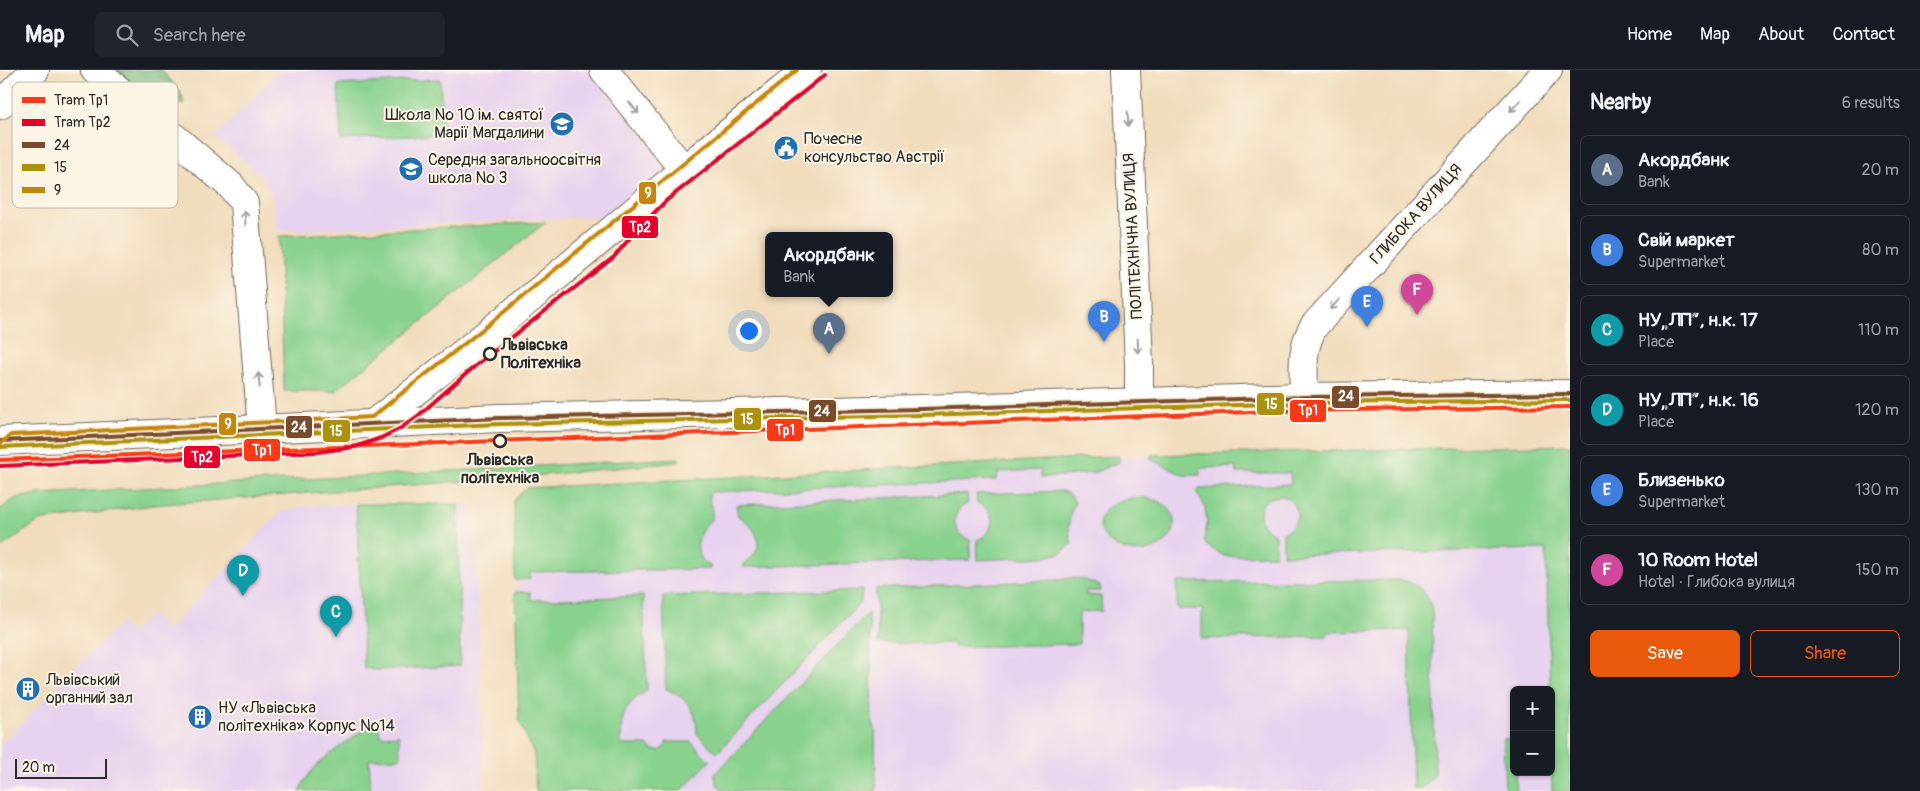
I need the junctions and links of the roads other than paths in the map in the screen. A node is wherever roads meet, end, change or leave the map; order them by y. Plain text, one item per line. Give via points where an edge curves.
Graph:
1 (35, 70) edge
2 (96, 70) edge
3 (604, 70) edge
4 (807, 70) edge
5 (1126, 70) edge
6 (1548, 70) edge
7 (23, 82) edge
8 (110, 82) edge
9 (12, 93) edge
10 (0, 105) edge
11 (178, 140) edge
12 (684, 170) junction
13 (1570, 394) edge
14 (1304, 397) junction
15 (1139, 402) junction
16 (374, 423) junction
17 (262, 429) junction
18 (4, 445) edge

1 - 7 street
8 -> 2 street
3 -> 12 street
4 - 12 street
5 -> 15 street, ПОЛІТЕХНІЧНА ВУЛИЦЯ
6 -> 14 street, ГЛИБОКА ВУЛИЦЯ via 1314,326 1303,356
9 - 10 street
17 -> 11 street via 244,203 231,186
12 - 16 street via 575,263
13 - 14 street
14 - 15 street
15 - 16 street
16 - 17 street
17 - 18 street

